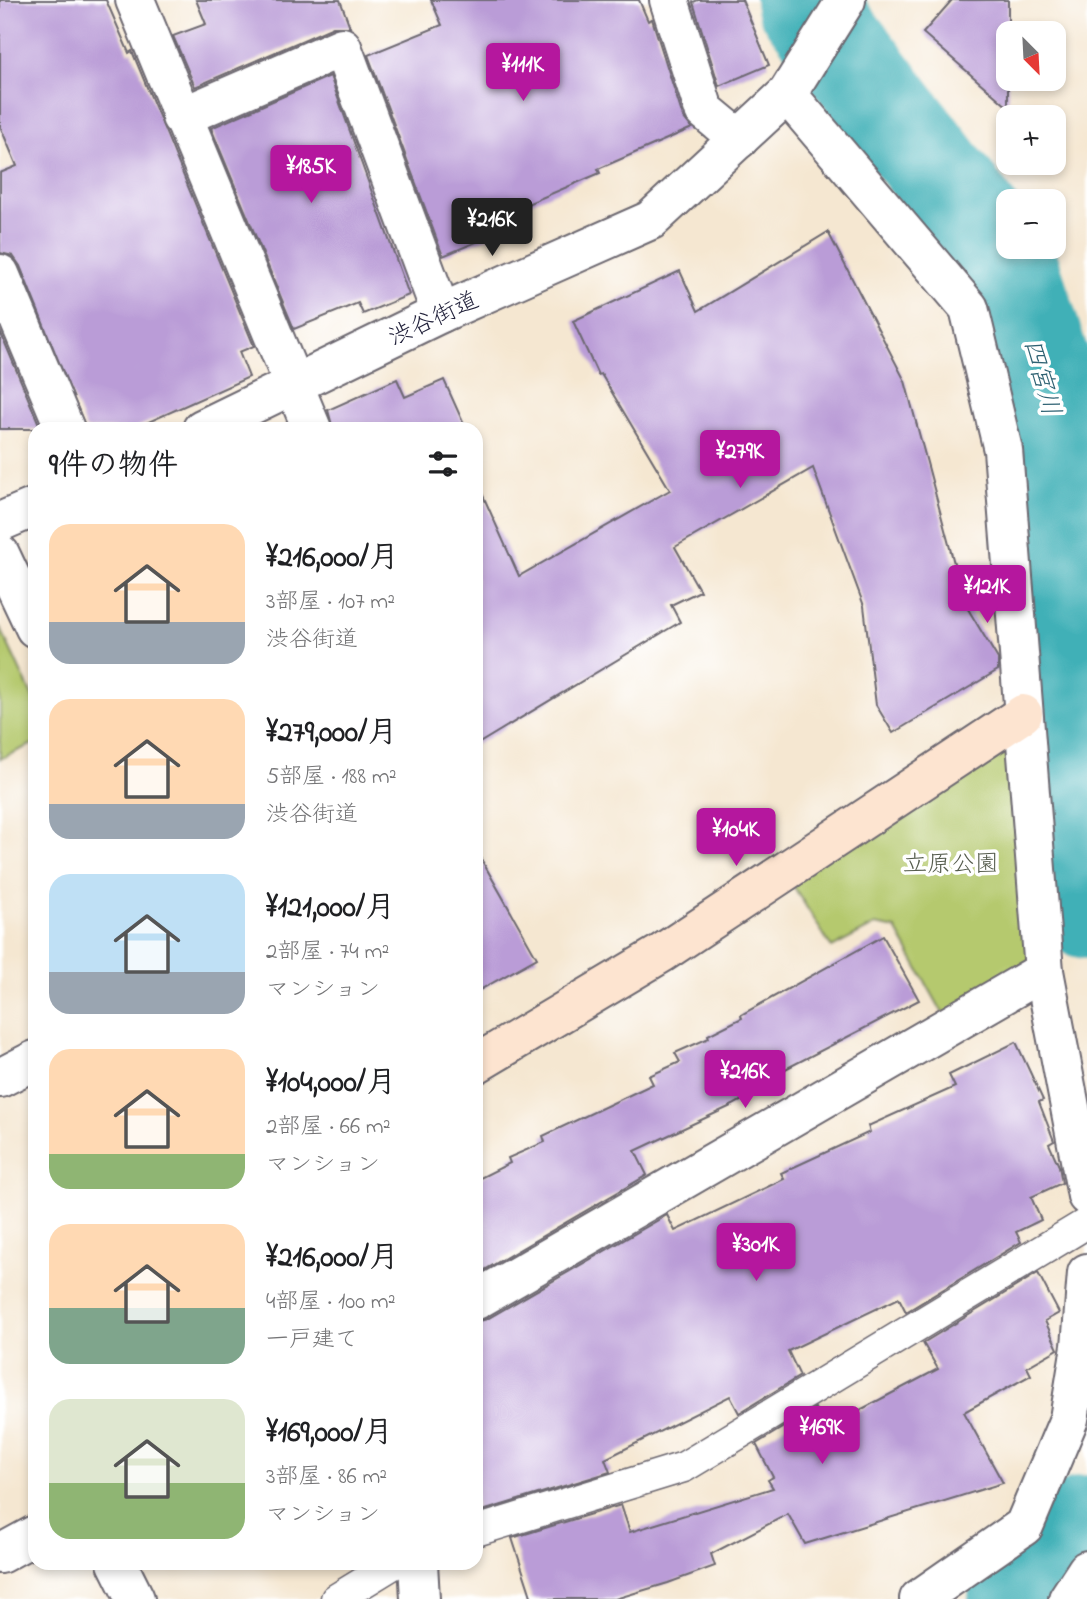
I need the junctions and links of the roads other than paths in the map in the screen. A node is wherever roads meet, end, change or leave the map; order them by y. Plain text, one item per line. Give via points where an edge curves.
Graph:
1 (135, 0) edge
2 (669, 0) edge
3 (846, 0) edge
4 (787, 94) junction
5 (181, 117) junction
6 (739, 139) junction
7 (0, 274) edge
8 (441, 313) junction
9 (292, 386) junction
10 (62, 422) edge
11 (217, 422) edge
12 (309, 422) edge
13 (28, 510) edge
14 (0, 522) edge
15 (0, 554) edge
16 (28, 613) edge
17 (1023, 714) junction
18 (1044, 971) junction
19 (483, 1060) edge
20 (28, 1064) edge
21 (0, 1078) edge
22 (1087, 1196) edge
23 (1087, 1223) edge
24 (1087, 1273) edge
25 (483, 1296) edge
26 (1078, 1419) edge
27 (483, 1529) edge
28 (28, 1539) edge
29 (0, 1554) edge
30 (120, 1570) edge
31 (384, 1570) edge
32 (418, 1570) edge
33 (1087, 1570) edge
34 (135, 1599) edge
35 (336, 1599) edge
36 (420, 1599) edge
37 (919, 1599) edge
38 (1068, 1599) edge

1 - 5 street
2 - 6 street via 704,110
3 - 4 street, 渋谷街道
4 - 6 street, 渋谷街道
4 - 17 street via 969,308 1003,450
5 - 8 street via 342,47
5 - 9 street
6 - 8 street, 渋谷街道 via 651,220
7 - 10 street
8 - 9 street, 渋谷街道
9 - 11 street, 渋谷街道
9 - 12 street
13 - 14 street
15 - 16 street
17 - 18 street
17 - 19 street via 662,953
18 - 22 street
18 - 25 street
20 - 21 street
23 - 27 lane via 684,1467
24 - 26 street
26 - 37 street via 1024,1526
28 - 29 street
30 - 34 street
31 - 35 lane
32 - 36 street
33 - 38 street

